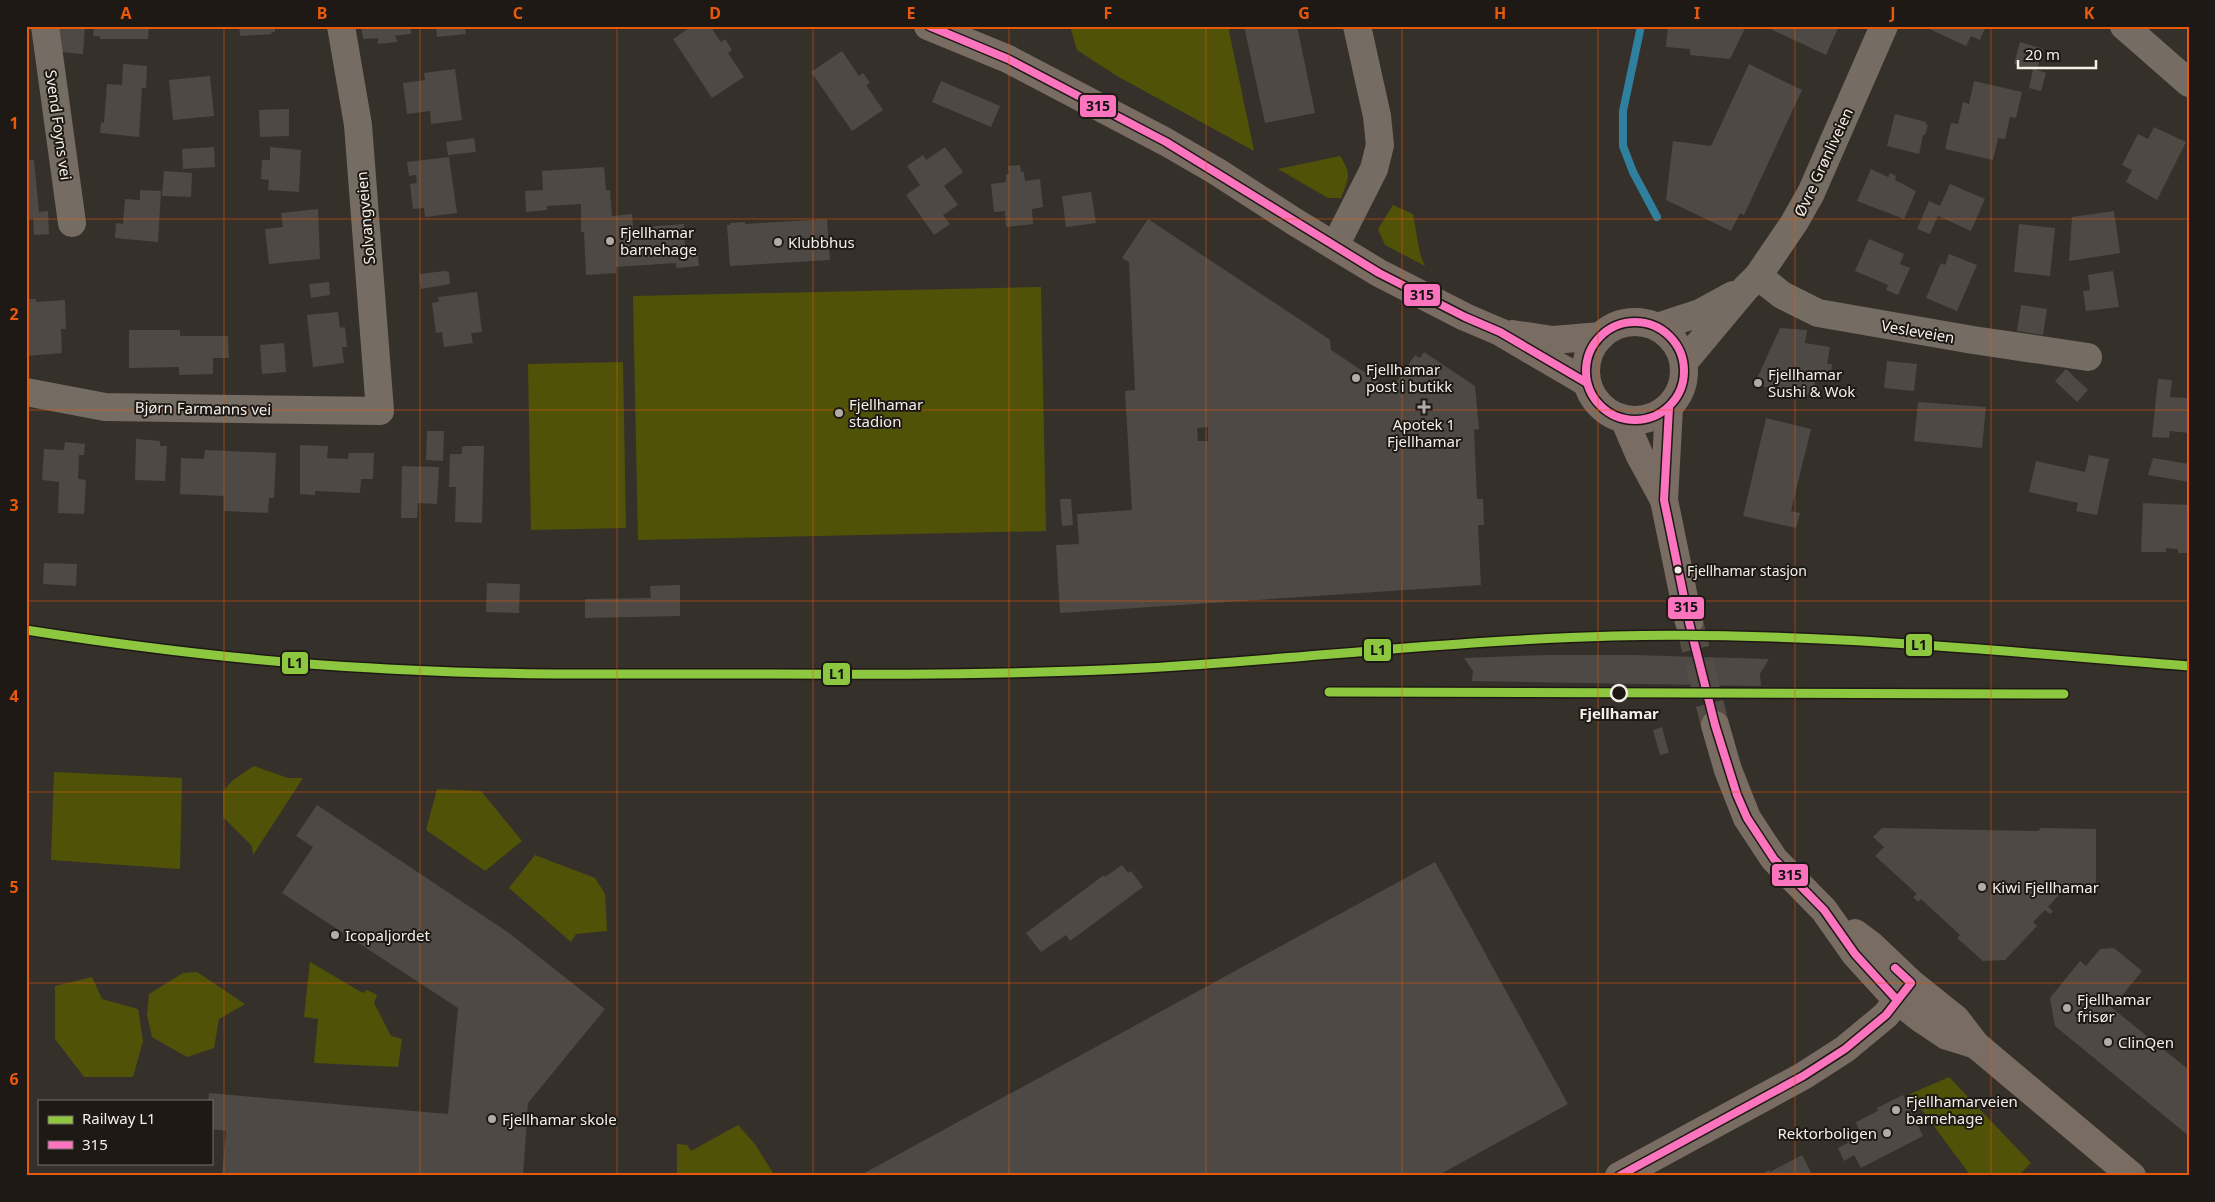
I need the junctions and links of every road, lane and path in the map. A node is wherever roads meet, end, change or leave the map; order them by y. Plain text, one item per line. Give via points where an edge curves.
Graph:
1 (45, 26) edge
2 (341, 26) edge
3 (928, 26) edge
4 (1358, 26) edge
5 (1884, 26) edge
6 (2124, 26) edge
7 (2189, 83) edge
8 (72, 223) dead end
9 (1335, 246) junction
10 (1752, 282) junction
11 (1657, 326) junction
12 (1500, 332) junction
13 (1601, 336) junction
14 (2088, 358) dead end
15 (1684, 362) junction
16 (1588, 383) junction
17 (26, 392) edge
18 (1669, 408) junction
19 (380, 411) joint
20 (1624, 419) junction
21 (1664, 500) junction
22 (1690, 622) tunnel mouth
23 (1715, 725) tunnel mouth
24 (1904, 992) junction
25 (1619, 1176) edge
26 (2132, 1176) edge

1 - 8 street, Svend Foyns vei
2 - 19 street, Solvangveien via 358,125
3 - 9 main road via 1008,59 1166,142
4 - 9 street via 1380,145 1374,169
5 - 10 street, Øvre Grønliveien via 1811,193 1779,248
6 - 7 street
9 - 12 main road via 1388,277
10 - 11 street, Øvre Grønliveien via 1700,312
10 - 14 street, Vesleveien via 1818,313
10 - 15 street, Øvre Grønliveien
11 - 13 main road via 1627,322
11 - 15 main road via 1678,347
12 - 13 main road via 1554,340
12 - 16 main road
13 - 16 main road via 1587,362
15 - 18 main road via 1684,379 1679,395
16 - 20 main road via 1597,402 1613,416
17 - 19 street, Bjørn Farmanns vei via 105,407
18 - 20 main road via 1645,420
18 - 21 main road
20 - 21 main road
21 - 22 main road
23 - 24 main road via 1747,818 1774,859 1824,910 1870,945
24 - 25 main road via 1874,1027 1828,1060
24 - 26 main road via 1920,1018 1947,1036 1976,1045

